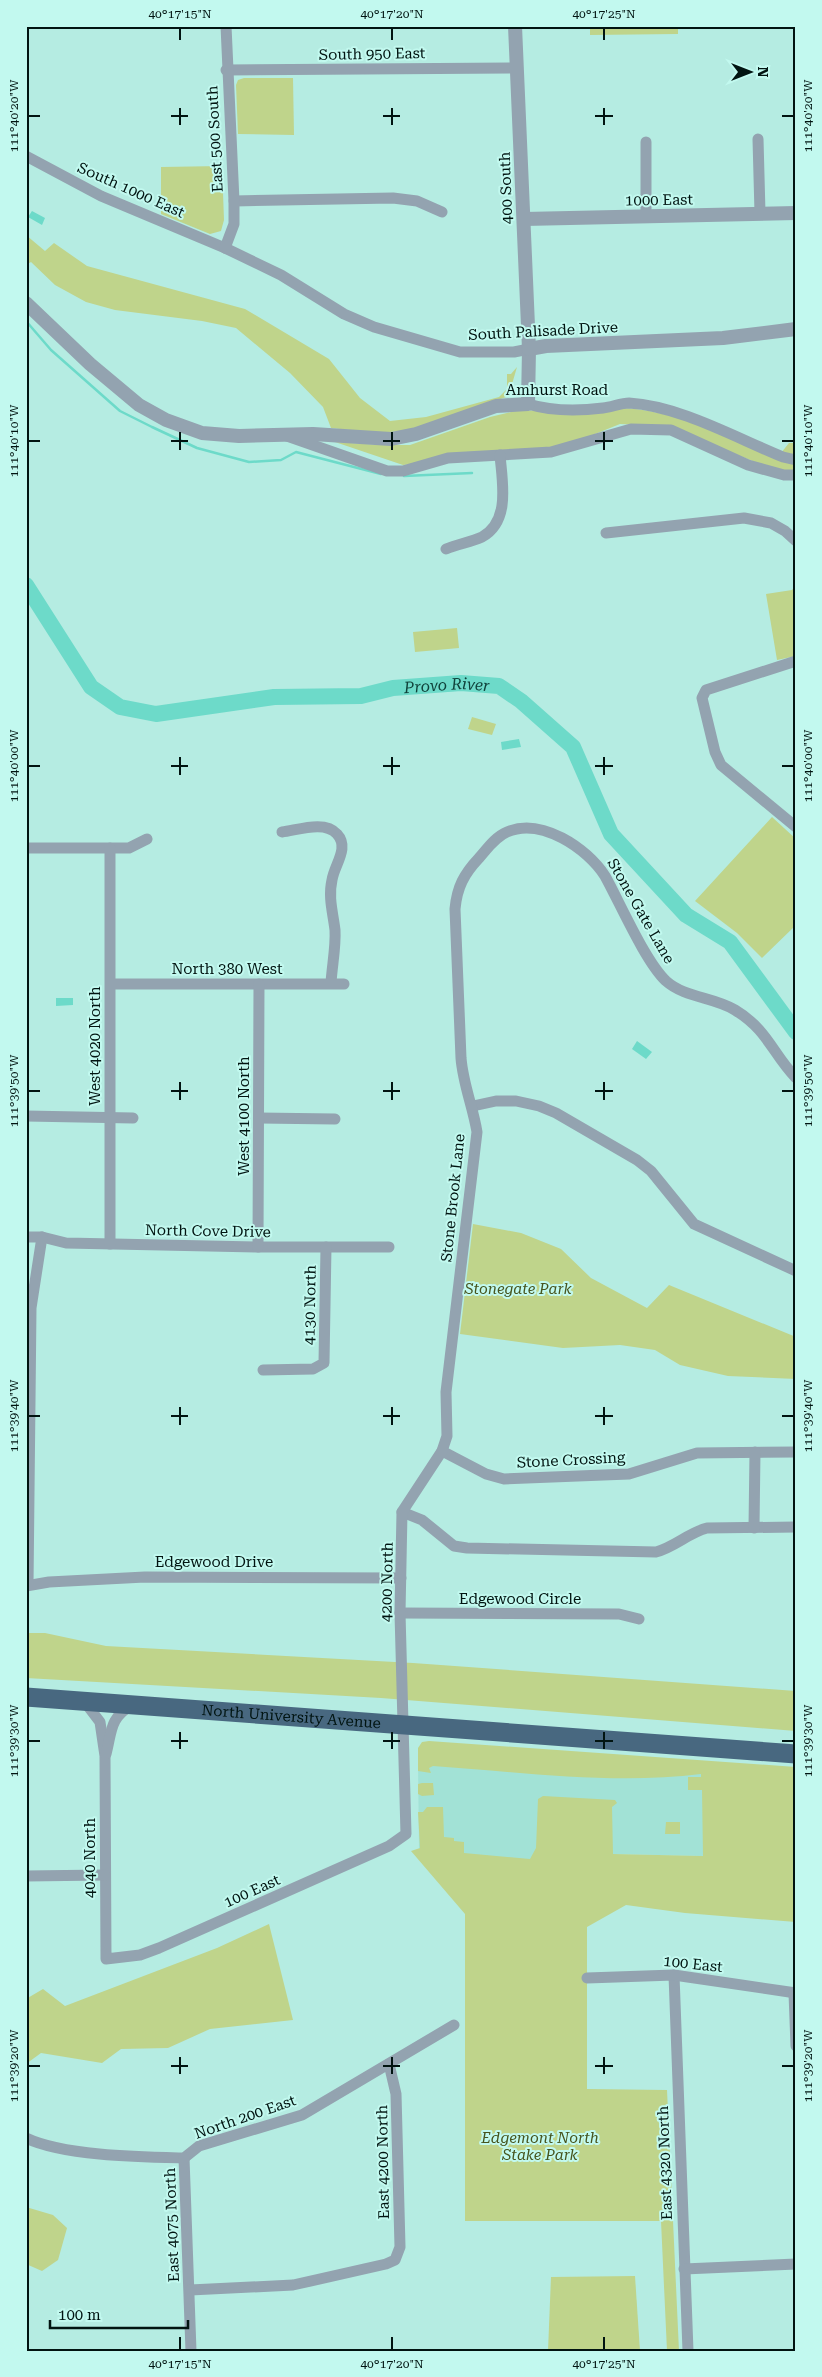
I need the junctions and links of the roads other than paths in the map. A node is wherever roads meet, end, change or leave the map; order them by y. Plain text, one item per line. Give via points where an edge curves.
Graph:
1 (226, 26) edge
2 (515, 26) edge
3 (517, 68) junction
4 (226, 70) junction
5 (758, 139) dead end
6 (646, 142) dead end
7 (26, 156) edge
8 (234, 201) junction
9 (442, 212) dead end
10 (760, 213) junction
11 (796, 213) edge
12 (646, 216) junction
13 (524, 219) junction
14 (225, 248) junction
15 (26, 304) edge
16 (796, 329) edge
17 (529, 349) junction
18 (528, 404) junction
19 (284, 435) junction
20 (500, 455) junction
21 (796, 460) edge
22 (796, 475) edge
23 (606, 533) dead end
24 (796, 541) edge
25 (446, 549) dead end
26 (796, 661) edge
27 (796, 827) edge
28 (282, 832) dead end
29 (147, 839) dead end
30 (494, 841) joint
31 (26, 848) edge
32 (110, 848) junction
33 (331, 983) junction
34 (110, 984) junction
35 (259, 984) junction
36 (344, 984) dead end
37 (796, 1078) edge
38 (473, 1106) junction
39 (26, 1116) edge
40 (110, 1118) junction
41 (133, 1118) dead end
42 (260, 1118) junction
43 (335, 1119) dead end
44 (26, 1237) edge
45 (42, 1237) junction
46 (110, 1244) junction
47 (258, 1247) junction
48 (326, 1247) junction
49 (389, 1247) dead end
50 (796, 1271) edge
51 (263, 1370) dead end
52 (442, 1451) junction
53 (755, 1452) junction
54 (796, 1452) edge
55 (402, 1512) junction
56 (796, 1527) edge
57 (754, 1528) junction
58 (401, 1578) junction
59 (27, 1586) edge
60 (400, 1613) junction
61 (639, 1619) dead end
62 (26, 1697) edge
63 (84, 1701) junction
64 (132, 1705) junction
65 (403, 1724) junction
66 (796, 1754) edge
67 (105, 1756) junction
68 (406, 1834) joint
69 (26, 1876) edge
70 (105, 1876) junction
71 (106, 1959) joint
72 (674, 1975) junction
73 (587, 1978) dead end
74 (795, 1993) edge
75 (454, 2024) dead end
76 (796, 2046) edge
77 (388, 2064) junction
78 (26, 2138) edge
79 (184, 2158) junction
80 (796, 2264) edge
81 (684, 2269) junction
82 (190, 2290) junction
83 (192, 2351) edge
84 (688, 2351) edge

1 - 4 street, East 500 South
2 - 3 street, 400 South
3 - 4 street, South 950 East
3 - 13 street, 400 South
4 - 8 street, East 500 South
5 - 10 street
6 - 12 street
7 - 14 street, South 1000 East via 101,196
8 - 9 street via 393,198 417,202
8 - 14 street, East 500 South via 234,224
10 - 11 street, 1000 East
10 - 12 street, 1000 East
12 - 13 street, 1000 East
13 - 17 street, 400 South
14 - 17 street, South Palisade Drive via 281,275 344,314 374,327 460,352
15 - 19 street, Amhurst Road via 125,395 160,417 202,433
16 - 17 street, South Palisade Drive via 723,338
17 - 18 street, 400 South
18 - 19 street, Amhurst Road via 496,406 422,432 391,439
18 - 21 street, Amhurst Road via 553,409 604,408 627,403 645,405 684,416 783,458
19 - 20 street via 387,471 404,471 448,458
20 - 22 street via 552,452 631,429 671,430 748,465
20 - 25 street via 503,505 495,525 485,536
23 - 24 street via 744,518 771,523
26 - 27 street via 706,690 702,698 721,765
28 - 33 street via 327,827 342,841 342,854 330,889 335,930
29 - 32 street via 134,847
30 - 37 street, Stone Gate Lane via 507,832 537,828 582,849 605,876 657,971 681,991 714,1000 748,1018 768,1037
30 - 38 street, Stone Brook Lane via 465,874 457,892 455,909 461,1058 463,1078
31 - 32 street
32 - 34 street, West 4020 North
33 - 35 street, North 380 West
33 - 36 street, North 380 West
34 - 35 street, North 380 West
34 - 40 street, West 4020 North
35 - 42 street, West 4100 North
38 - 50 street via 516,1101 556,1113 651,1171 694,1224
38 - 52 street, Stone Brook Lane via 477,1132 446,1392 447,1436
39 - 40 street
40 - 41 street
40 - 46 street, West 4020 North
42 - 43 street
42 - 47 street, West 4100 North
44 - 45 street, North Cove Drive
45 - 46 street, North Cove Drive via 66,1243
45 - 59 street via 31,1308
46 - 47 street, North Cove Drive
47 - 48 street, North Cove Drive
48 - 49 street, North Cove Drive
48 - 51 street, 4130 North via 324,1363 313,1369
52 - 53 street, Stone Crossing via 486,1474 504,1479 629,1474 697,1453
52 - 55 street
53 - 54 street, Stone Crossing
53 - 57 street
55 - 57 street via 422,1520 460,1548 656,1552 667,1549 694,1531
55 - 58 street, 4200 North
56 - 57 street
58 - 59 street, Edgewood Drive via 145,1577
58 - 60 street, 4200 North
60 - 61 street, Edgewood Circle via 619,1614
60 - 65 street, 4200 North
62 - 63 highway, North University Avenue
63 - 64 highway, North University Avenue
63 - 67 street, 4040 North via 100,1722
64 - 65 highway, North University Avenue
64 - 67 street, 4040 North via 112,1723
65 - 66 highway, North University Avenue
65 - 68 street, 4200 North
67 - 70 street, 4040 North
68 - 71 street, 100 East via 389,1846 159,1948 140,1955
69 - 70 street
70 - 71 street, 4040 North
72 - 73 street, 100 East
72 - 74 street, 100 East
72 - 81 street, East 4320 North
74 - 76 street
75 - 77 street, North 200 East
77 - 79 street, North 200 East via 302,2115 198,2146
77 - 82 street, East 4200 North via 396,2094 400,2247 395,2260 293,2285
78 - 79 street, North 200 East via 61,2149
79 - 82 street, East 4075 North
80 - 81 street
81 - 84 street, East 4320 North
82 - 83 street, East 4075 North

